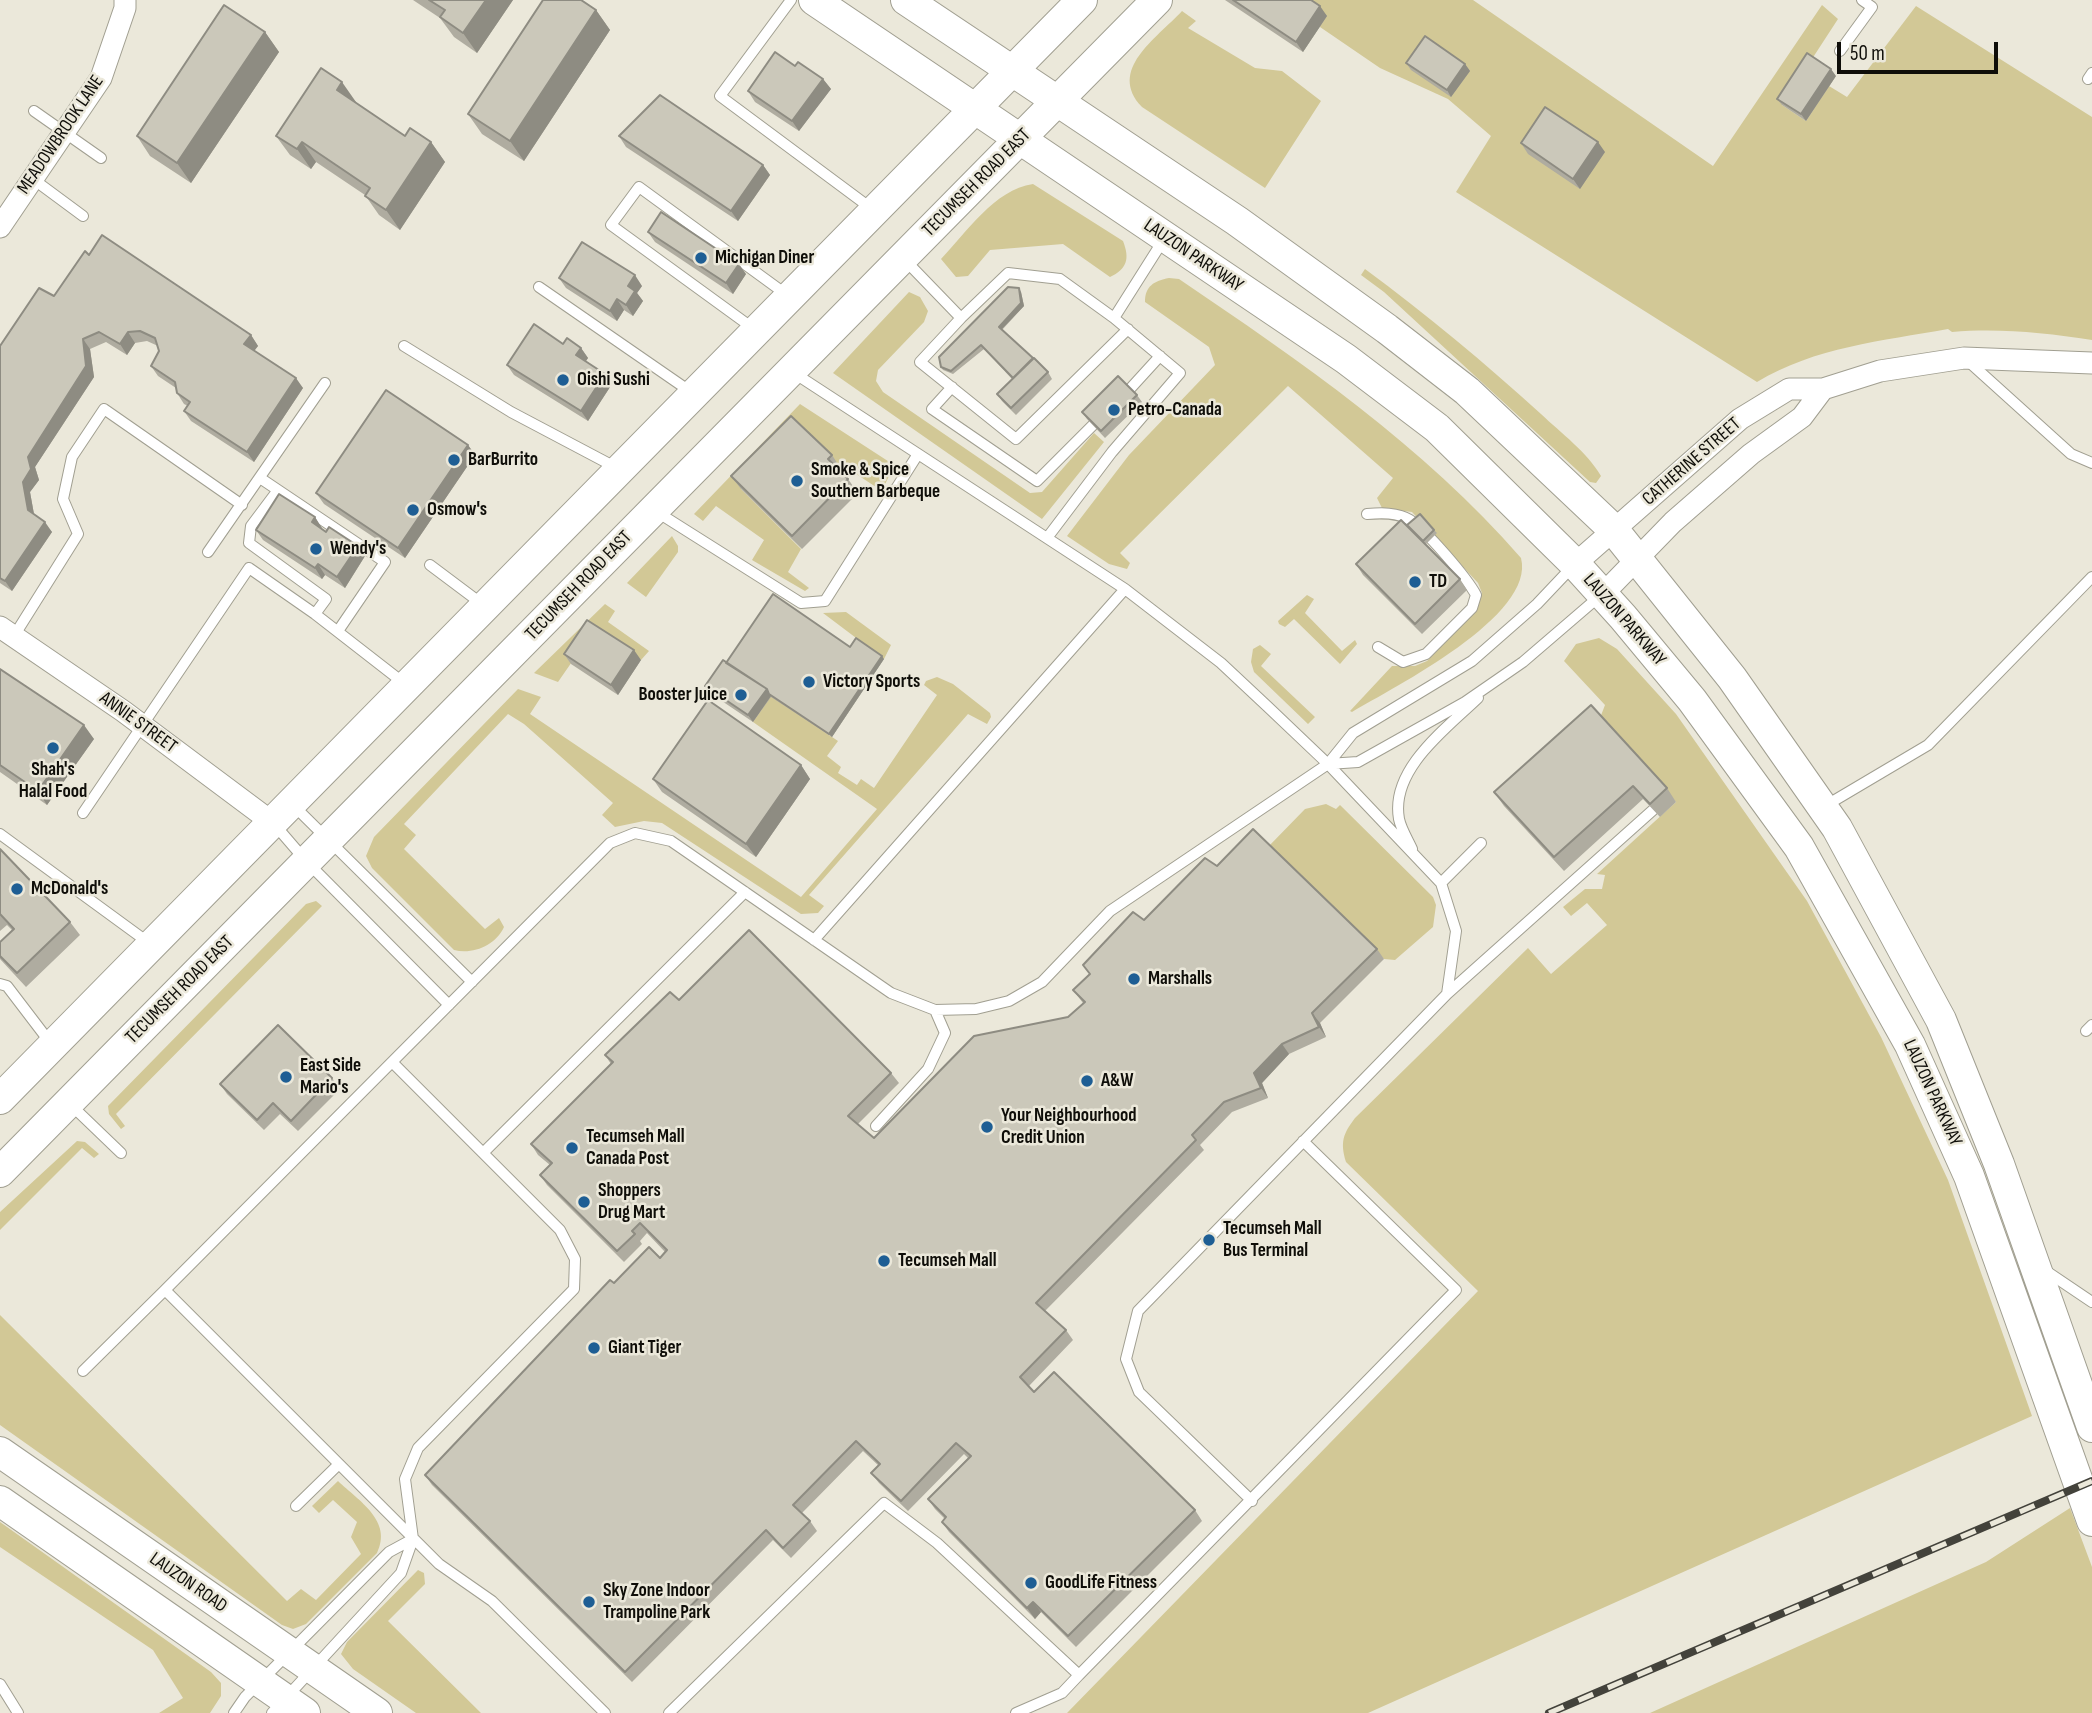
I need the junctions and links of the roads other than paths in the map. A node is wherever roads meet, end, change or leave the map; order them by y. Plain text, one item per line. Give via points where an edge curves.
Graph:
1 (125, 0) edge
2 (791, 0) edge
3 (814, 0) edge
4 (905, 0) edge
5 (1082, 0) edge
6 (1157, 0) edge
7 (1862, 0) edge
8 (1840, 51) dead end
9 (1011, 71) junction
10 (1057, 101) junction
11 (975, 108) junction
12 (34, 111) dead end
13 (65, 132) junction
14 (1020, 139) junction
15 (101, 158) dead end
16 (33, 179) junction
17 (875, 210) junction
18 (83, 216) dead end
19 (0, 227) edge
20 (1165, 237) junction
21 (903, 258) junction
22 (539, 287) dead end
23 (790, 296) junction
24 (961, 318) junction
25 (1114, 318) junction
26 (1128, 329) junction
27 (756, 330) junction
28 (404, 346) dead end
29 (1160, 356) junction
30 (1964, 358) junction
31 (2092, 363) edge
32 (791, 371) junction
33 (325, 383) dead end
34 (952, 387) junction
35 (1823, 389) junction
36 (1129, 390) edge
37 (693, 394) junction
38 (1093, 425) edge
39 (918, 454) junction
40 (2092, 463) edge
41 (620, 469) junction
42 (260, 478) junction
43 (278, 490) junction
44 (242, 505) junction
45 (654, 510) junction
46 (1367, 514) dead end
47 (1613, 529) junction
48 (1047, 538) junction
49 (208, 552) dead end
50 (1637, 559) junction
51 (1575, 564) junction
52 (430, 565) dead end
53 (2092, 577) edge
54 (1125, 589) junction
55 (1603, 594) junction
56 (485, 606) junction
57 (316, 614) junction
58 (7, 631) edge
59 (338, 631) junction
60 (1378, 647) dead end
61 (1496, 680) junction
62 (407, 685) junction
63 (142, 725) junction
64 (1328, 764) junction
65 (1822, 807) junction
66 (1653, 810) edge
67 (83, 813) dead end
68 (282, 813) junction
69 (0, 834) edge
70 (328, 840) junction
71 (1482, 842) dead end
72 (1415, 855) junction
73 (306, 861) junction
74 (1441, 883) junction
75 (745, 892) junction
76 (814, 940) junction
77 (151, 945) junction
78 (472, 982) junction
79 (0, 984) edge
80 (1447, 994) junction
81 (449, 1005) junction
82 (935, 1010) junction
83 (52, 1045) junction
84 (392, 1062) junction
85 (8, 1086) edge
86 (69, 1102) junction
87 (876, 1126) dead end
88 (1303, 1141) junction
89 (121, 1153) dead end
90 (483, 1153) junction
91 (0, 1172) edge
92 (2035, 1264) junction
93 (165, 1290) junction
94 (2092, 1302) edge
95 (83, 1371) dead end
96 (2092, 1427) edge
97 (0, 1452) edge
98 (339, 1464) junction
99 (0, 1501) edge
100 (1252, 1501) junction
101 (296, 1506) dead end
102 (2092, 1521) edge
103 (413, 1539) junction
104 (301, 1661) junction
105 (1079, 1675) junction
106 (260, 1682) junction
107 (0, 1684) edge
108 (287, 1708) edge
109 (18, 1713) edge
110 (234, 1713) edge
111 (377, 1713) edge
112 (605, 1713) edge
113 (669, 1713) edge
114 (1016, 1713) edge

1 - 13 street, MEADOWBROOK LANE via 102,78
2 - 17 lane via 720,96
3 - 11 main road, LAUZON PARKWAY
4 - 9 main road, LAUZON PARKWAY
5 - 9 main road
6 - 10 main road, TECUMSEH ROAD EAST
7 - 8 lane via 1872,7
9 - 10 main road, LAUZON PARKWAY
9 - 11 main road
10 - 14 main road, TECUMSEH ROAD EAST
10 - 47 main road, LAUZON PARKWAY via 1237,221 1387,329 1467,391
11 - 14 main road, LAUZON PARKWAY
11 - 17 main road
12 - 13 lane
13 - 15 lane
13 - 16 street, MEADOWBROOK LANE
14 - 20 main road, LAUZON PARKWAY
14 - 21 main road, TECUMSEH ROAD EAST
16 - 18 lane
16 - 19 street, MEADOWBROOK LANE
17 - 23 main road
20 - 25 lane
20 - 51 main road, LAUZON PARKWAY via 1346,359 1437,428
21 - 24 lane
21 - 32 main road, TECUMSEH ROAD EAST
22 - 37 lane
23 - 27 main road
23 - 27 lane via 639,187 611,225
24 - 25 lane via 1008,273 1060,279
24 - 34 lane via 920,362
25 - 26 lane
26 - 29 lane
26 - 34 lane via 1016,439
27 - 37 main road
28 - 41 lane via 511,412
29 - 36 lane
29 - 48 lane via 1180,373
30 - 31 street, CATHERINE STREET
30 - 35 street, CATHERINE STREET via 1880,371
30 - 40 lane via 2070,454
32 - 39 lane
32 - 45 main road, TECUMSEH ROAD EAST
33 - 42 lane
34 - 38 lane via 932,409 1037,481
35 - 47 street, CATHERINE STREET via 1789,389 1740,419
35 - 50 street, CATHERINE STREET via 1802,417 1751,454
37 - 41 main road
39 - 45 lane via 825,601 801,603
39 - 48 lane
41 - 56 main road
42 - 43 lane
42 - 44 lane
43 - 57 lane via 251,526 249,542 326,599
43 - 59 lane via 385,562
44 - 49 lane
44 - 58 lane via 104,409 72,457 63,499 78,534
45 - 70 main road, TECUMSEH ROAD EAST
46 - 60 lane via 1388,513 1410,520 1476,594 1472,608 1426,654 1403,662
47 - 50 main road, LAUZON PARKWAY
47 - 51 street, CATHERINE STREET
48 - 54 lane
50 - 55 street, CATHERINE STREET
50 - 65 main road, LAUZON PARKWAY via 1732,678
51 - 55 main road, LAUZON PARKWAY
51 - 64 lane via 1538,604 1472,661 1353,733
52 - 56 lane
53 - 65 lane via 1928,745
54 - 64 lane via 1221,663
54 - 76 lane
55 - 61 lane
55 - 102 main road, LAUZON PARKWAY via 1692,700 1799,847 1910,1045 1969,1176
56 - 62 main road
57 - 59 lane
57 - 63 lane via 249,568
58 - 63 street, ANNIE STREET
59 - 62 lane
61 - 64 lane via 1359,762
61 - 72 lane via 1427,748 1402,783 1399,818
62 - 68 main road
63 - 67 lane
63 - 68 street, ANNIE STREET
64 - 72 lane
64 - 82 lane via 1110,911 1042,982 1009,1001 976,1009
65 - 92 main road, LAUZON PARKWAY via 1941,1020
66 - 80 lane
68 - 70 lane
68 - 73 lane
68 - 77 main road
69 - 77 lane
70 - 73 main road, TECUMSEH ROAD EAST
70 - 78 lane
71 - 74 lane
72 - 74 lane
73 - 81 lane
73 - 86 main road, TECUMSEH ROAD EAST
74 - 80 lane via 1456,931
75 - 76 lane
75 - 78 lane via 671,841 635,833 610,843
75 - 90 lane
76 - 82 lane via 891,993
77 - 83 main road
78 - 81 lane
79 - 83 lane via 7,986
80 - 88 lane
81 - 84 lane
82 - 87 lane via 945,1033 928,1069
83 - 85 main road
84 - 90 lane
84 - 93 lane
86 - 89 lane
86 - 91 main road, TECUMSEH ROAD EAST
88 - 100 lane via 1138,1311 1126,1359 1139,1392
88 - 100 lane via 1456,1290
90 - 103 lane via 560,1230 575,1259 574,1289 418,1448 405,1479
92 - 94 lane
92 - 96 main road, LAUZON PARKWAY
93 - 95 lane
93 - 98 lane
97 - 104 main road, LAUZON ROAD
98 - 101 lane
98 - 103 lane
99 - 106 main road, LAUZON ROAD
100 - 105 lane
103 - 104 lane via 389,1552
103 - 104 lane via 401,1573
103 - 112 lane via 439,1564 492,1601
104 - 106 lane
104 - 108 lane
104 - 111 main road, LAUZON ROAD
105 - 113 lane via 937,1543 884,1503
105 - 114 lane via 1062,1693
106 - 108 main road, LAUZON ROAD
106 - 110 lane
107 - 109 lane

